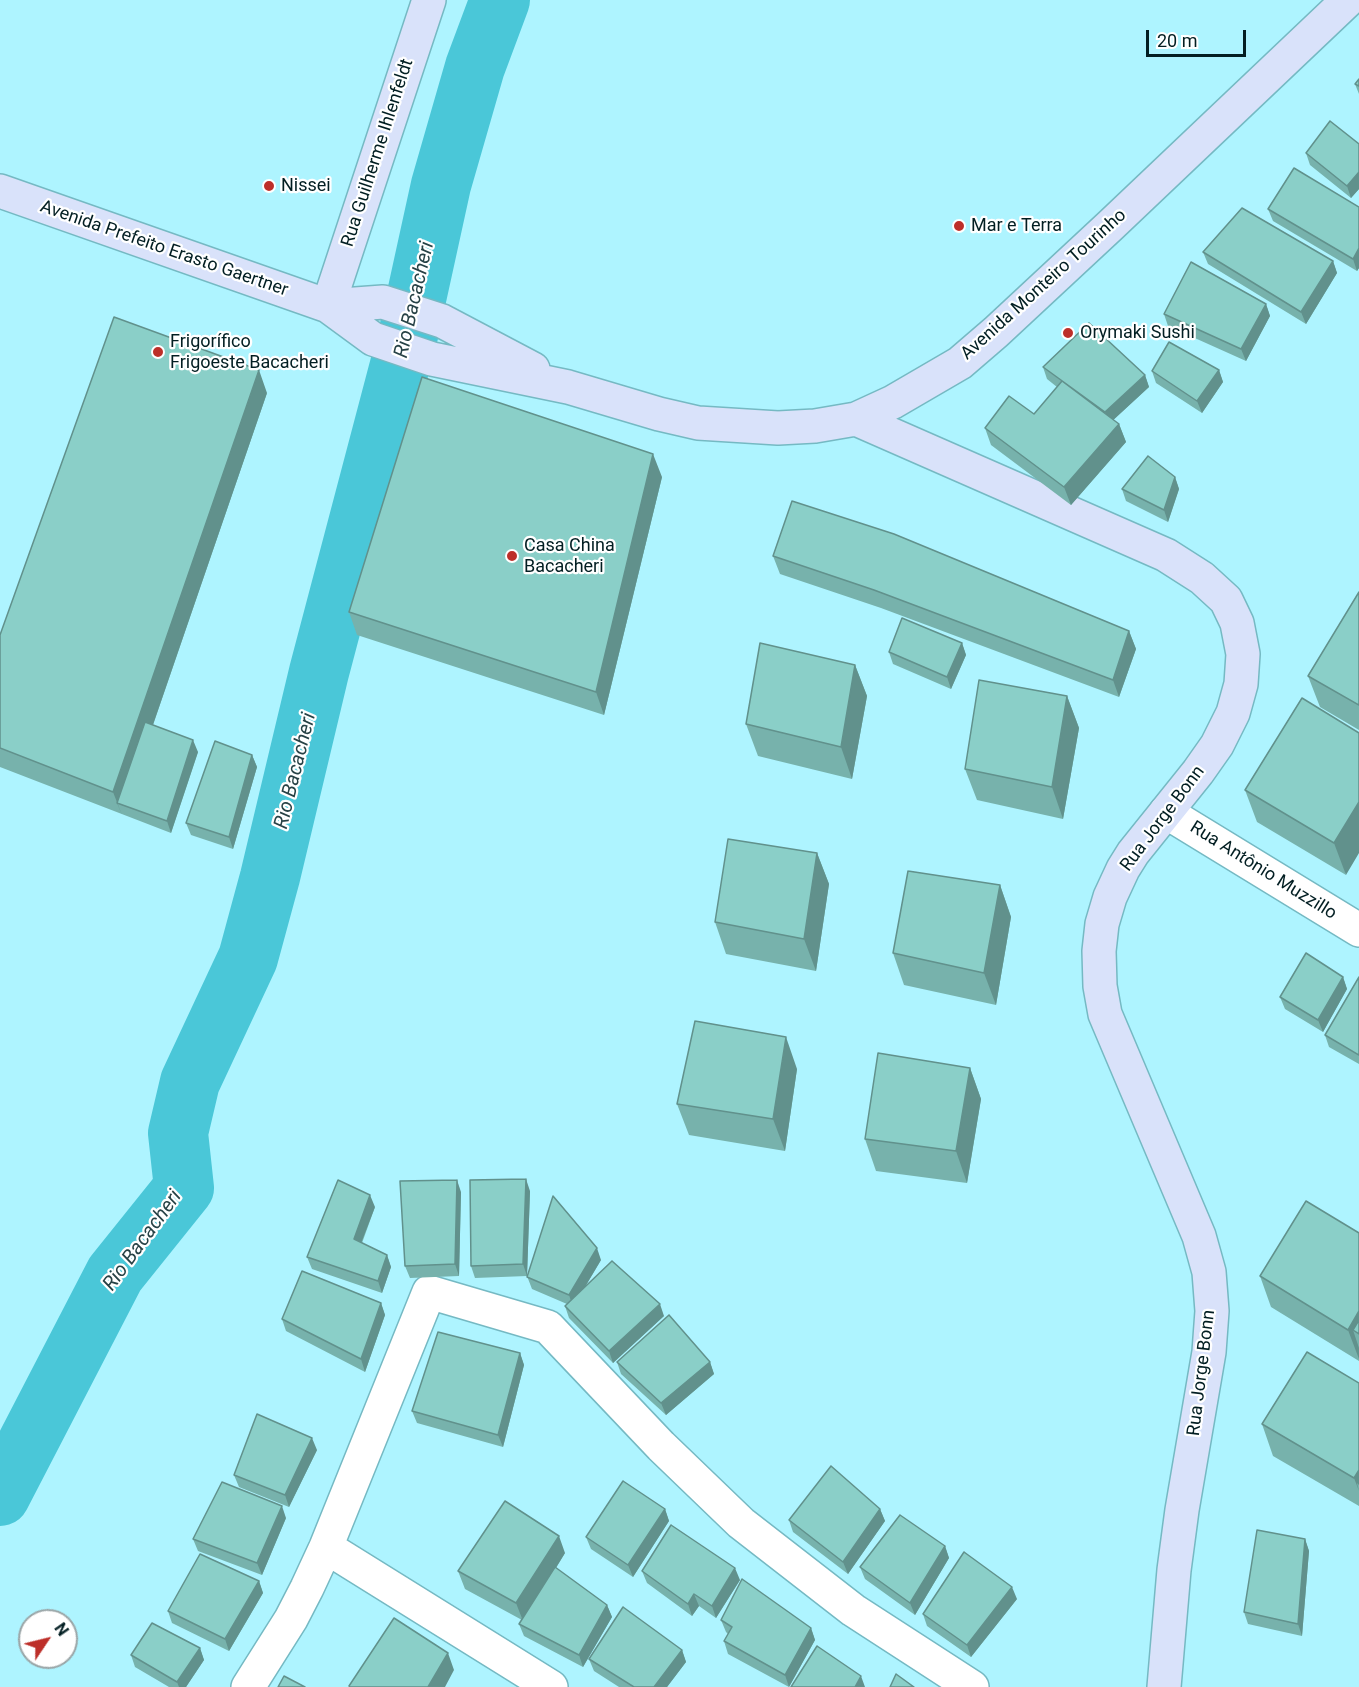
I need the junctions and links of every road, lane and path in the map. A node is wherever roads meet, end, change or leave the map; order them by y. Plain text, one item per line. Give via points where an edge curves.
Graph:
1 (429, 0) edge
2 (1348, 0) edge
3 (0, 191) edge
4 (328, 306) junction
5 (568, 387) junction
6 (855, 419) junction
7 (1166, 812) junction
8 (1359, 930) edge
9 (326, 1546) junction
10 (248, 1687) edge
11 (551, 1687) edge
12 (972, 1687) edge
13 (1164, 1687) edge

1 - 4 main road, Rua Guilherme Ihlenfeldt
2 - 6 main road, Avenida Monteiro Tourinho via 960,363
3 - 4 main road, Avenida Prefeito Erasto Gaertner
4 - 5 main road, Avenida Monteiro Tourinho via 372,339 432,359
4 - 5 main road, Avenida Monteiro Tourinho via 383,302 442,321
5 - 6 main road, Avenida Monteiro Tourinho via 698,423 778,428
6 - 7 main road, Rua Jorge Bonn via 1166,555 1202,578 1226,600 1238,623 1243,654 1241,684 1233,713 1217,745
7 - 8 street, Rua Antônio Muzzillo
7 - 13 main road, Rua Jorge Bonn via 1133,853 1110,897 1099,951 1105,1014 1199,1236 1209,1272 1209,1352 1179,1530
9 - 10 street via 291,1618
9 - 11 street
9 - 12 street via 429,1292 548,1326 668,1453 741,1523 853,1610

